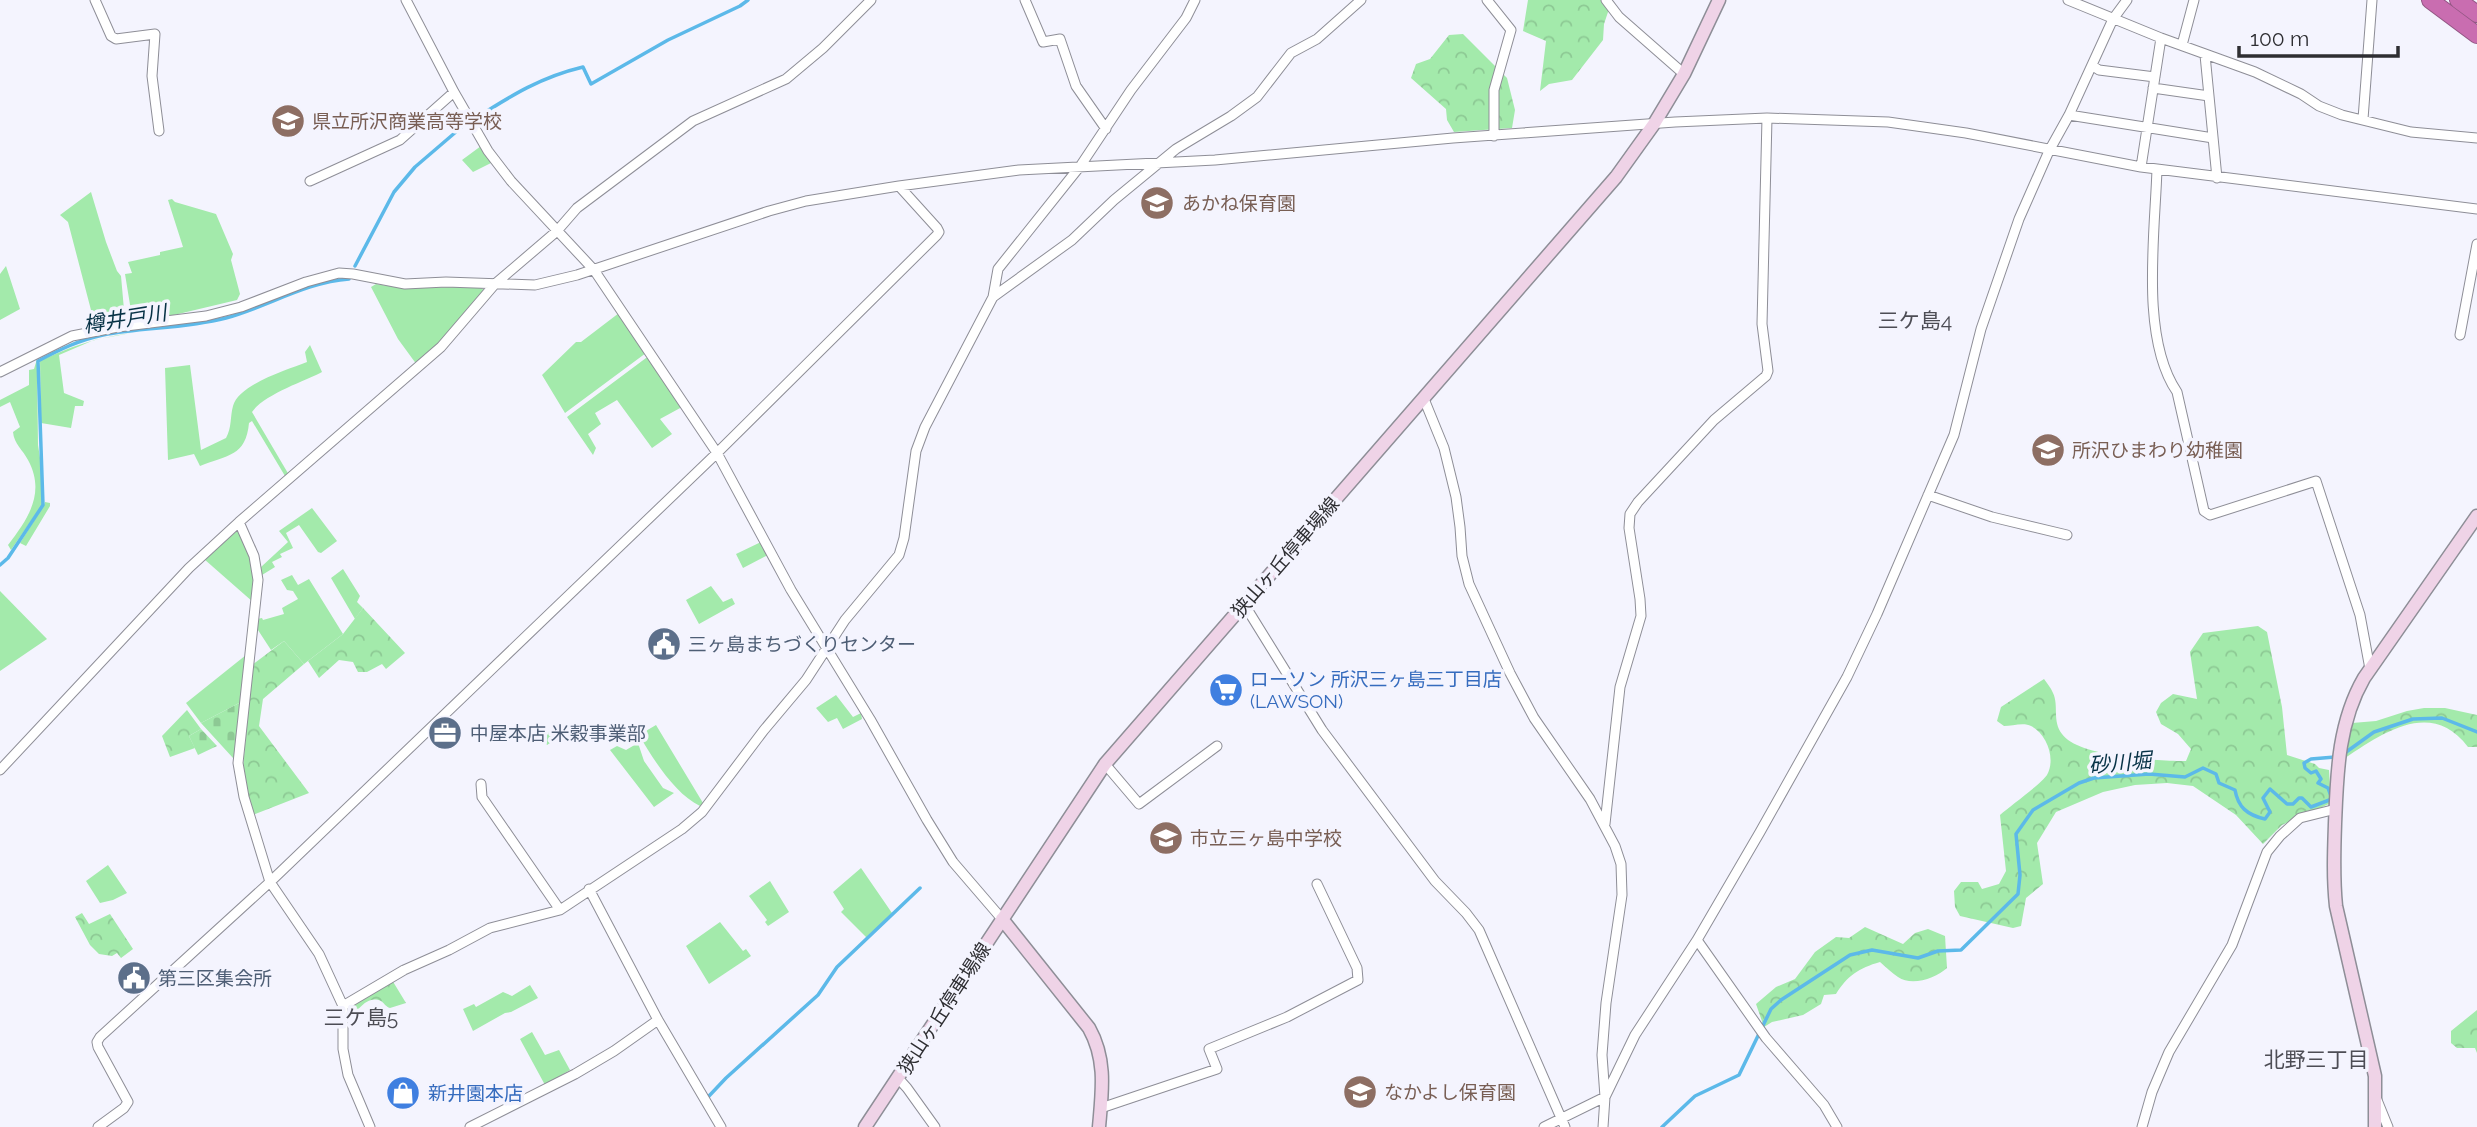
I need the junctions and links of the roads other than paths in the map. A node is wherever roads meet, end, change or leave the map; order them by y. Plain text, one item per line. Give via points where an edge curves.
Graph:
1 (95, 0) edge
2 (406, 0) edge
3 (871, 0) edge
4 (1025, 0) edge
5 (1195, 0) edge
6 (1361, 0) edge
7 (1487, 0) edge
8 (1606, 0) edge
9 (1719, 0) edge
10 (2068, 0) edge
11 (2127, 0) edge
12 (2194, 0) edge
13 (2372, 0) edge
14 (2430, 0) edge
15 (2458, 0) edge
16 (2477, 15) edge
17 (2113, 19) junction
18 (2477, 35) edge
19 (2161, 38) junction
20 (2182, 45) junction
21 (2205, 55) junction
22 (2092, 66) junction
23 (1684, 74) junction
24 (2155, 77) junction
25 (2153, 88) junction
26 (454, 92) junction
27 (2209, 96) junction
28 (2069, 115) junction
29 (1768, 118) junction
30 (2363, 119) junction
31 (1654, 124) junction
32 (2147, 127) junction
33 (1106, 129) junction
34 (159, 131) dead end
35 (1494, 136) junction
36 (2213, 138) junction
37 (2477, 138) edge
38 (2049, 151) junction
39 (1157, 164) junction
40 (1081, 165) junction
41 (2141, 167) junction
42 (2157, 169) junction
43 (2217, 178) junction
44 (310, 181) dead end
45 (899, 186) junction
46 (2477, 209) edge
47 (557, 231) junction
48 (2477, 244) edge
49 (594, 270) junction
50 (495, 284) junction
51 (993, 298) junction
52 (2460, 335) dead end
53 (0, 372) edge
54 (1424, 399) junction
55 (717, 453) junction
56 (1928, 495) junction
57 (2477, 516) edge
58 (239, 522) junction
59 (2067, 535) dead end
60 (1244, 604) junction
61 (826, 649) junction
62 (2370, 668) junction
63 (1217, 746) dead end
64 (1105, 764) junction
65 (0, 770) edge
66 (481, 784) dead end
67 (2336, 809) junction
68 (1605, 825) junction
69 (270, 882) junction
70 (1317, 884) dead end
71 (589, 889) junction
72 (560, 910) junction
73 (1002, 919) junction
74 (1697, 940) junction
75 (343, 1006) junction
76 (658, 1020) junction
77 (898, 1078) junction
78 (1605, 1097) junction
79 (2376, 1099) junction
80 (1101, 1108) junction
81 (1563, 1123) edge
82 (1097, 1125) edge
83 (98, 1127) edge
84 (370, 1127) edge
85 (470, 1127) edge
86 (722, 1127) edge
87 (865, 1127) edge
88 (935, 1127) edge
89 (1544, 1127) edge
90 (1603, 1127) edge
91 (1837, 1127) edge
92 (2142, 1127) edge
93 (2375, 1127) edge
94 (2388, 1127) edge

1 - 34 street via 116,39 155,34 152,76
2 - 26 street
3 - 47 street via 791,75 680,130 577,208
4 - 33 street via 1043,42 1060,38 1076,86
5 - 33 street
6 - 39 street via 1317,39 1291,53 1257,97
7 - 35 street via 1511,30 1494,90
8 - 23 street
9 - 23 main road, 狭山ヶ丘停車場線
10 - 17 street
11 - 17 street
12 - 20 street
13 - 30 street
14 - 18 highway
15 - 16 highway
17 - 19 street
17 - 22 street
19 - 20 street
19 - 24 street
20 - 21 street
21 - 27 street
21 - 30 street via 2255,72 2319,106
22 - 24 street
22 - 28 street
23 - 31 main road, 狭山ヶ丘停車場線
24 - 25 street
25 - 27 street
25 - 32 street
26 - 44 street via 400,140
26 - 47 street via 496,161
27 - 36 street
28 - 32 street
28 - 38 street
29 - 31 street
29 - 38 street via 1888,122
29 - 68 street via 1762,324 1768,371 1714,420 1630,514 1641,616 1620,688
30 - 37 street via 2411,132
31 - 35 street
31 - 54 main road, 狭山ヶ丘停車場線 via 1601,195
32 - 36 street
32 - 41 street
33 - 40 street
35 - 39 street
36 - 43 street
38 - 41 street
38 - 56 street via 1999,271 1954,435
39 - 40 street
39 - 51 street via 1072,240
40 - 45 street
40 - 51 street via 998,269
41 - 42 street
42 - 43 street
42 - 62 street via 2156,333 2166,375 2177,392 2204,510 2210,515 2316,481 2360,615
43 - 46 street
45 - 49 street via 769,211
45 - 55 street via 937,228 937,235
47 - 49 street
47 - 50 street
48 - 52 street
49 - 50 street via 535,285
49 - 55 street
50 - 53 street via 392,283 339,273 206,316 72,336
50 - 58 street via 441,347
51 - 61 street via 916,451 899,555
54 - 60 main road, 狭山ヶ丘停車場線
54 - 68 street via 1444,448 1469,584 1534,718
55 - 61 street
55 - 69 street
56 - 59 street
56 - 74 street via 1847,677
57 - 62 main road
58 - 65 street via 189,568
58 - 69 street via 254,556 258,580 238,764
60 - 64 main road, 狭山ヶ丘停車場線
60 - 81 street via 1322,730 1435,881 1479,930
61 - 71 street via 807,680 702,812
61 - 73 street via 953,862
62 - 67 main road via 2352,701 2339,755
63 - 64 street via 1139,804
64 - 73 main road, 狭山ヶ丘停車場線
66 - 72 street via 482,797
67 - 79 main road via 2336,905 2366,1032
67 - 92 street via 2300,818 2267,852 2232,945 2169,1052
68 - 78 street via 1615,846 1622,895 1606,1003
69 - 75 street via 319,954
69 - 83 street via 100,1037 98,1047 128,1102
70 - 80 street via 1357,968 1358,980 1287,1017 1209,1049 1217,1069
71 - 72 street
71 - 76 street
72 - 75 street via 490,928
73 - 77 main road, 狭山ヶ丘停車場線
73 - 80 main road via 1098,1044
74 - 78 street via 1635,1035
74 - 91 street via 1755,1024 1824,1105
75 - 84 street via 348,1075
76 - 85 street via 575,1074
76 - 86 street
77 - 87 main road, 狭山ヶ丘停車場線
77 - 88 street
78 - 81 street
78 - 90 street
79 - 93 main road
79 - 94 street
80 - 82 main road
81 - 89 street

